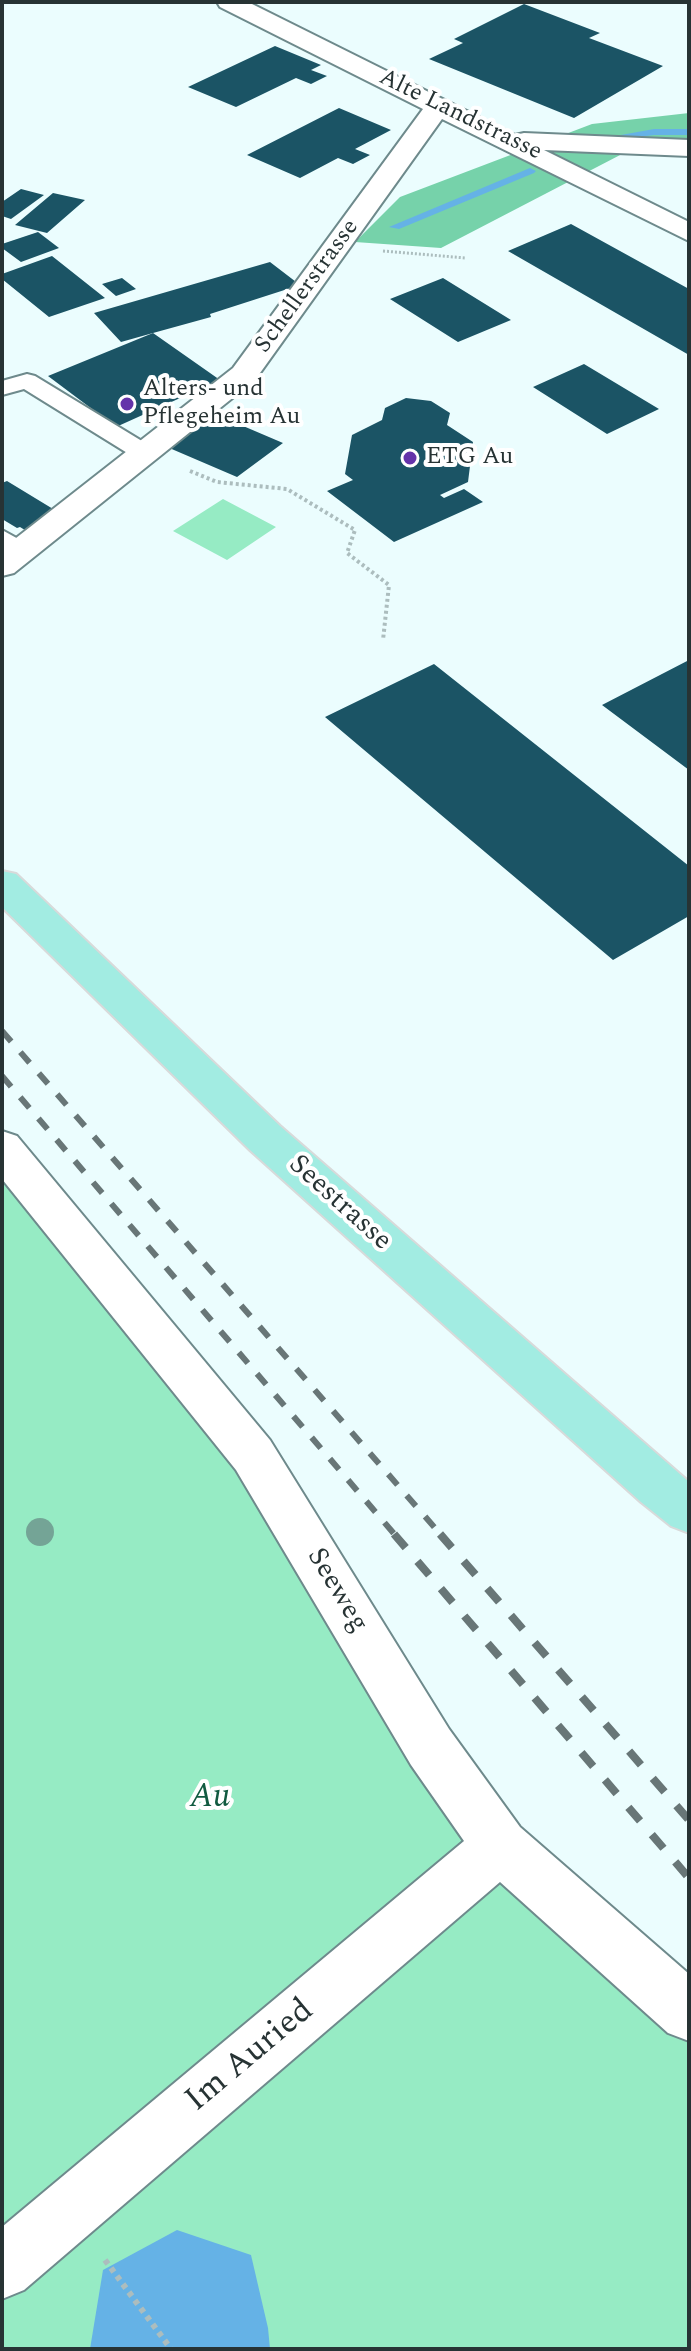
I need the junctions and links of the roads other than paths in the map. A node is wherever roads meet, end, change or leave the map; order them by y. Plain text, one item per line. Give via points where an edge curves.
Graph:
1 (229, 2) edge
2 (439, 105) junction
3 (509, 140) junction
4 (689, 148) edge
5 (689, 233) edge
6 (2, 388) edge
7 (146, 454) junction
8 (9, 552) edge
9 (2, 884) edge
10 (2, 1148) edge
11 (689, 1511) edge
12 (500, 1846) junction
13 (689, 2012) edge
14 (2, 2268) edge

1 - 2 street, Alte Landstrasse
2 - 3 street, Alte Landstrasse
2 - 7 street, Schellerstrasse via 244,374
3 - 4 street
3 - 5 street, Alte Landstrasse
6 - 7 lane via 27,381
7 - 8 street, Schellerstrasse
9 - 11 main road, Seestrasse via 265,1138
10 - 12 street, Seeweg via 253,1455 430,1747
12 - 13 street, Seeweg
12 - 14 street, Im Auried

